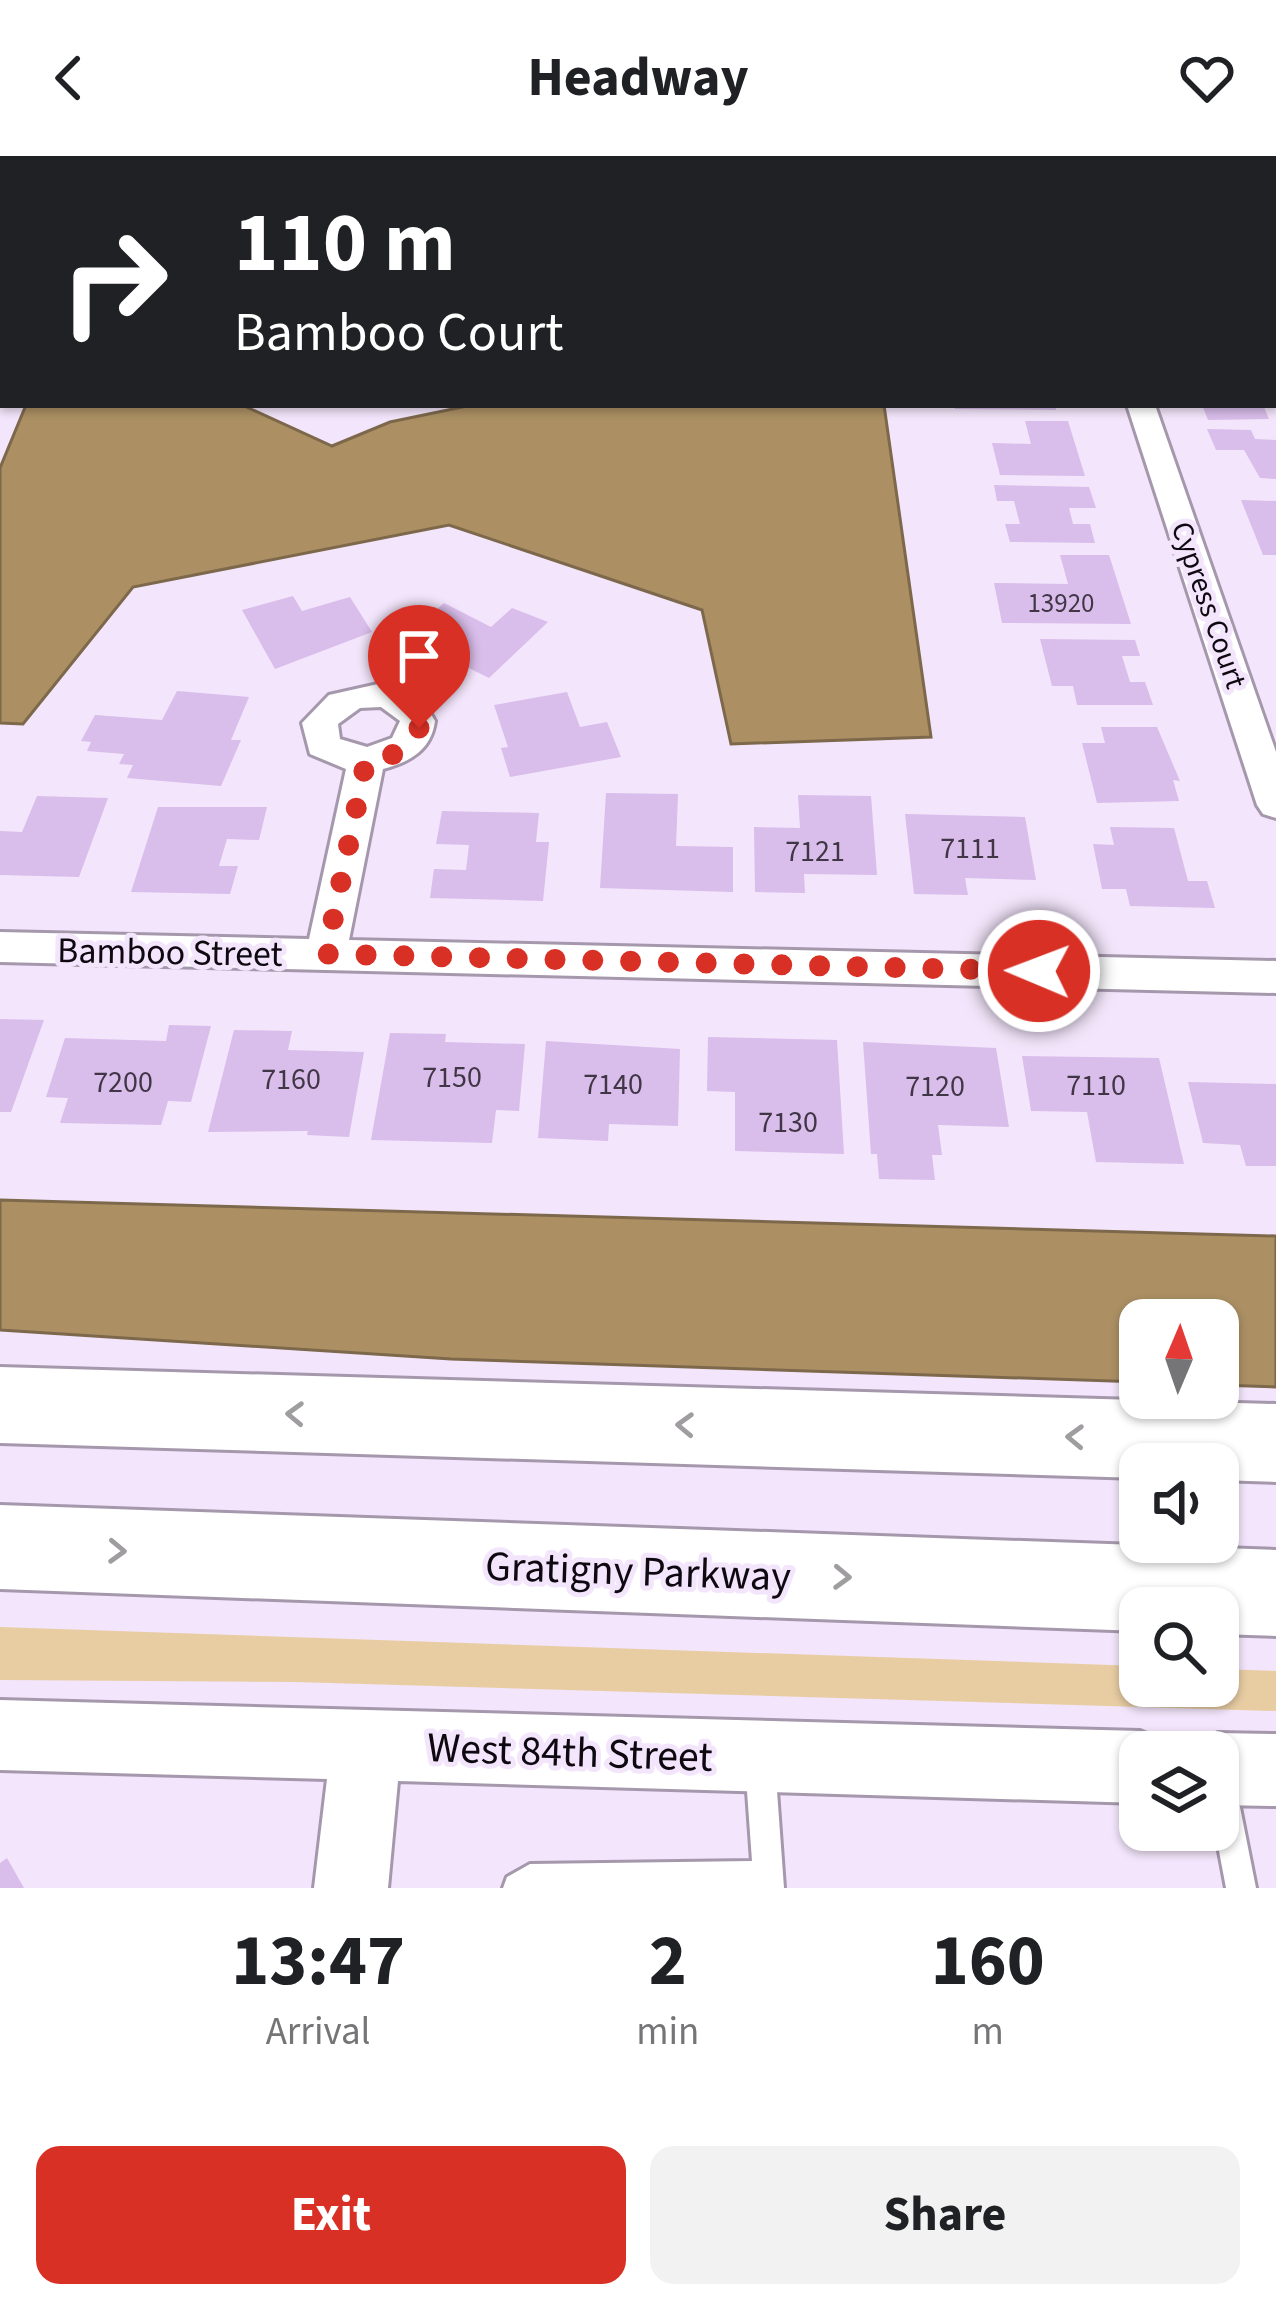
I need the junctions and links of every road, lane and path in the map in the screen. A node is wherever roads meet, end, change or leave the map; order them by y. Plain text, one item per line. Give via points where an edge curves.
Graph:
1 (1142, 408) edge
2 (366, 761) dead end
3 (1276, 806) edge
4 (0, 947) edge
5 (326, 954) junction
6 (1276, 977) edge
7 (0, 1405) edge
8 (1276, 1443) edge
9 (0, 1547) edge
10 (1276, 1593) edge
11 (0, 1735) edge
12 (366, 1745) junction
13 (760, 1756) junction
14 (1119, 1766) edge
15 (1276, 1770) edge
16 (1239, 1771) edge
17 (1234, 1851) edge
18 (769, 1882) edge
19 (351, 1888) edge
20 (518, 1888) edge
21 (1241, 1888) edge

1 - 3 street, Cypress Court
2 - 5 street
4 - 5 street, Bamboo Street
5 - 6 street, Bamboo Street
8 -> 7 highway
9 -> 10 highway, Gratigny Parkway
11 - 12 street, West 84th Street
12 - 13 street, West 84th Street
12 - 19 street
13 - 14 street, West 84th Street
13 - 18 lane
15 - 16 street
17 - 21 lane
18 - 20 lane via 530,1879

